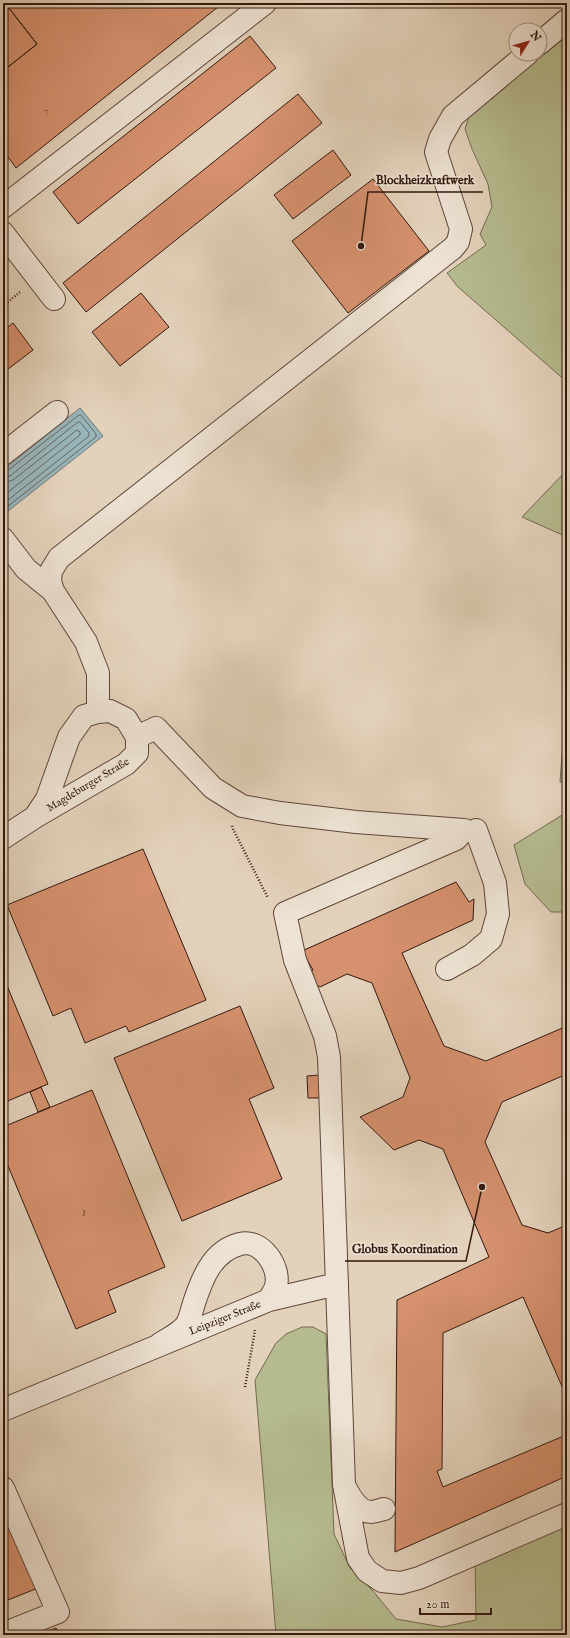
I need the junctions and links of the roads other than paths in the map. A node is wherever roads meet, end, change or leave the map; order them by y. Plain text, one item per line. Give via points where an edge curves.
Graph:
1 (265, 3) edge
2 (567, 20) edge
3 (548, 36) edge
4 (517, 62) edge
5 (3, 207) edge
6 (3, 233) edge
7 (54, 299) dead end
8 (57, 412) dead end
9 (3, 454) edge
10 (3, 539) edge
11 (53, 591) junction
12 (98, 712) junction
13 (137, 736) junction
14 (35, 817) junction
15 (476, 830) dead end
16 (3, 838) edge
17 (447, 969) dead end
18 (337, 1284) junction
19 (269, 1300) junction
20 (160, 1344) junction
21 (3, 1410) edge
22 (344, 1485) junction
23 (3, 1488) edge
24 (384, 1509) dead end
25 (567, 1514) edge
26 (3, 1634) edge

1 - 5 street
2 - 3 street
4 - 11 street via 453,116 440,139 436,152 461,229 458,242 453,248 59,558 51,571
6 - 7 street
8 - 9 street
10 - 11 street via 26,568
11 - 12 street via 86,642 98,673
12 - 13 street via 110,711 126,719
12 - 14 street, Magdeburger Straße via 84,716 69,737 47,799
13 - 14 street, Magdeburger Straße via 137,753 126,764
13 - 18 street via 156,728 213,788 242,806 356,822 464,830 456,839 284,913 295,960 329,1056
14 - 16 street, Magdeburger Straße
15 - 17 street via 495,883 498,914 491,939 472,955
18 - 19 street
18 - 22 street
19 - 20 street, Leipziger Straße
19 - 20 street, Leipziger Straße via 276,1286 276,1270 264,1251 252,1244 241,1244 218,1256 209,1266 187,1323
20 - 21 street, Leipziger Straße
22 - 24 street via 362,1510 370,1512
22 - 25 street via 358,1558 367,1570 382,1581 401,1583 419,1578
23 - 26 street via 58,1612

